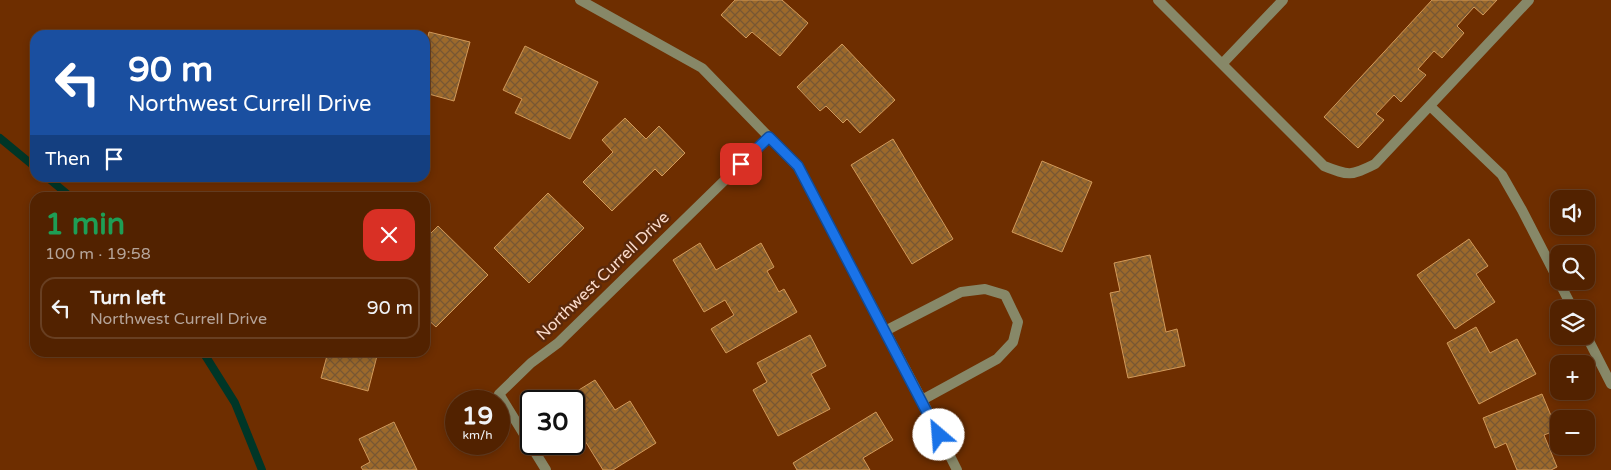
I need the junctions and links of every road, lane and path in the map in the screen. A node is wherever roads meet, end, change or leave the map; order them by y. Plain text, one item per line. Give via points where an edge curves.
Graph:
1 (580, 0) edge
2 (1158, 0) edge
3 (1283, 0) edge
4 (1529, 0) edge
5 (1222, 64) junction
6 (1430, 106) junction
7 (769, 137) junction
8 (1568, 300) edge
9 (885, 331) junction
10 (1591, 345) edge
11 (1611, 384) edge
12 (922, 400) junction
13 (546, 470) edge
14 (957, 470) edge

1 - 7 street via 702,68
2 - 5 street
3 - 5 street
4 - 6 street
5 - 6 street via 1324,166 1344,174 1358,173 1375,164
6 - 8 street via 1502,175
7 - 9 street via 798,166
7 - 13 street, Northwest Currell Drive via 558,343 530,363 499,394
9 - 12 street
9 - 12 street via 961,292 985,289 1005,296 1018,322 1013,342 997,359
10 - 11 street
12 - 14 street

